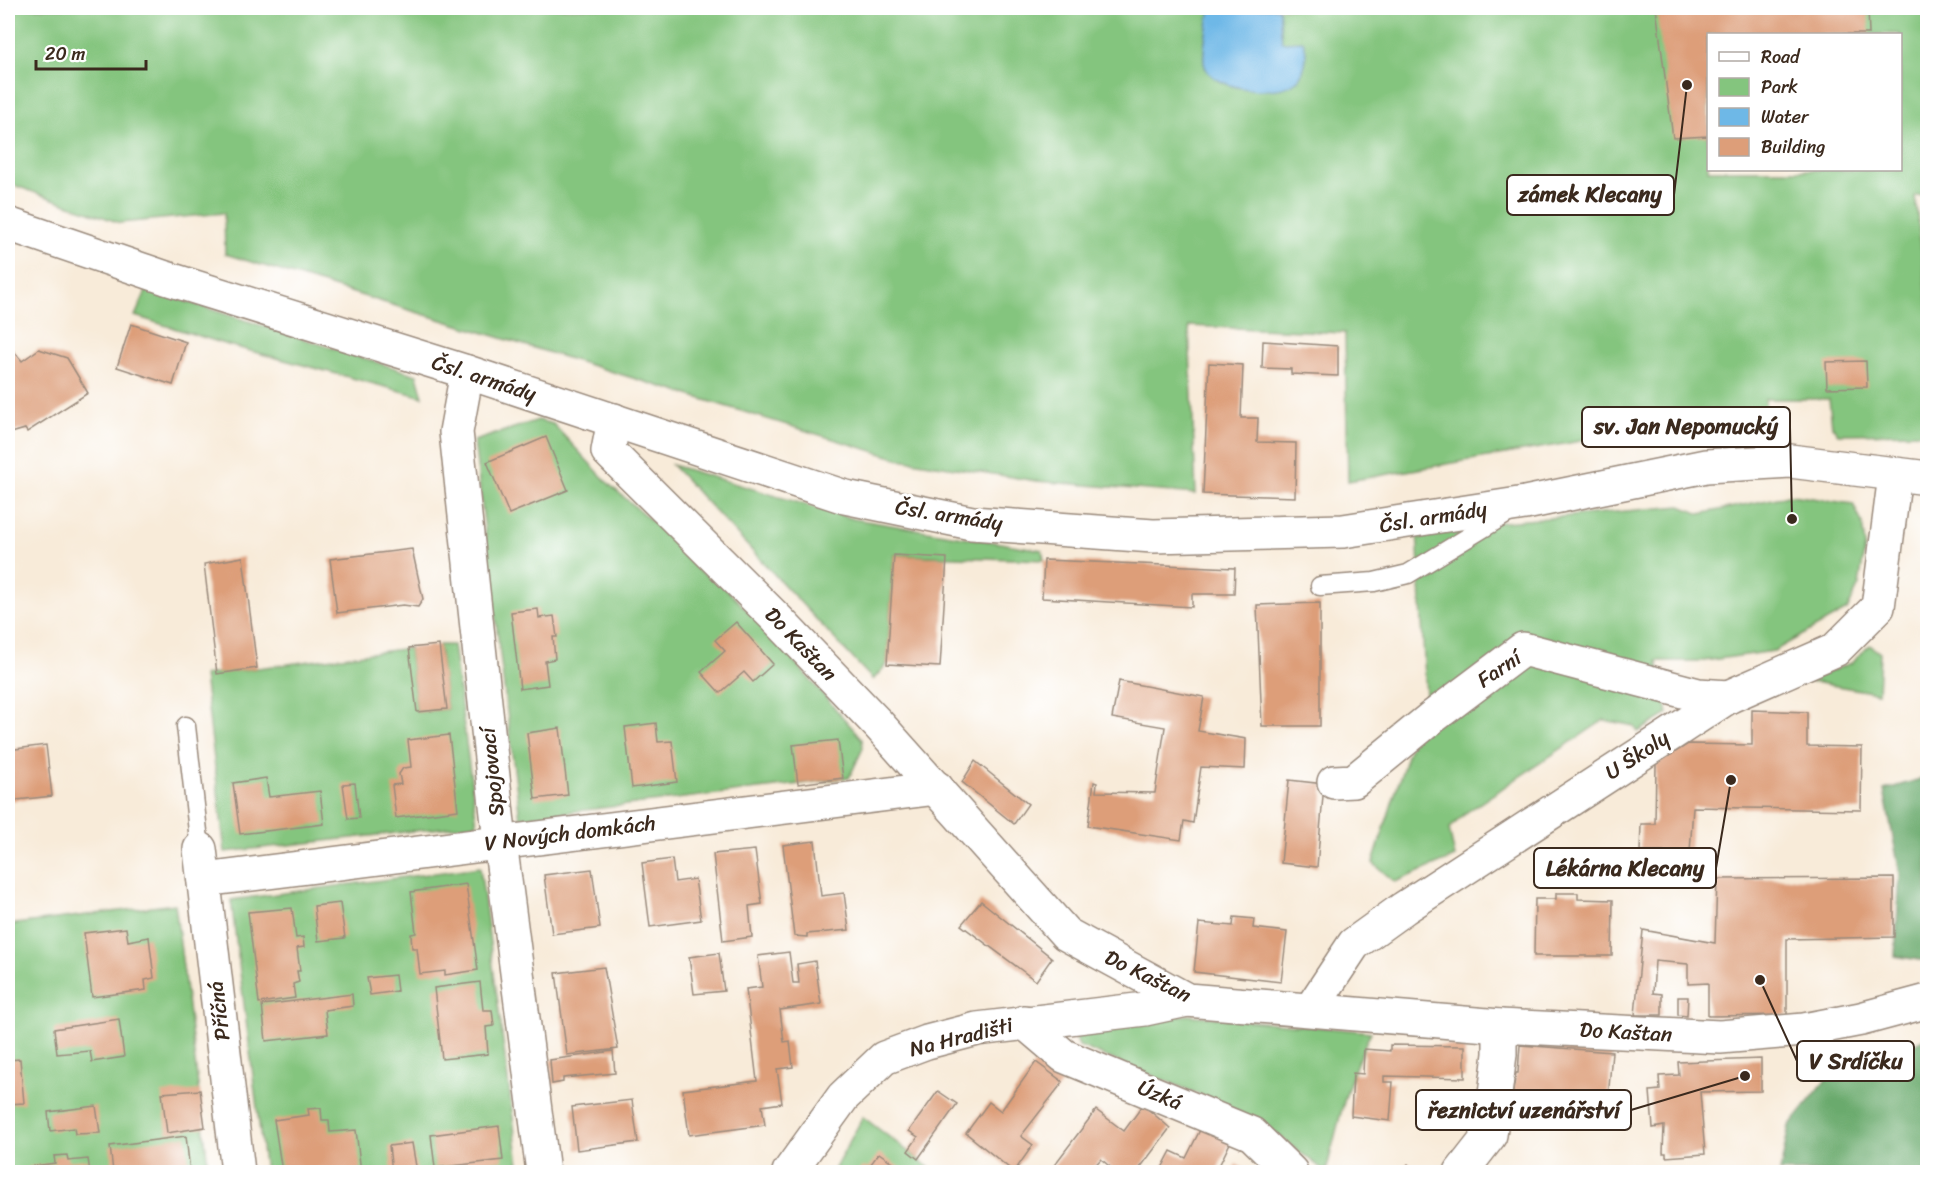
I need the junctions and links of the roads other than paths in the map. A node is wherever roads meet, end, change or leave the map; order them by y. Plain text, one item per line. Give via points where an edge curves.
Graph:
1 (8, 224) edge
2 (467, 372) junction
3 (614, 420) junction
4 (1894, 475) junction
5 (1928, 478) edge
6 (1525, 503) junction
7 (1320, 586) dead end
8 (1728, 697) junction
9 (186, 726) dead end
10 (1334, 782) dead end
11 (937, 788) junction
12 (500, 842) junction
13 (202, 865) junction
14 (1187, 1000) junction
15 (1928, 1001) edge
16 (1311, 1009) junction
17 (1024, 1022) junction
18 (1500, 1026) junction
19 (238, 1173) edge
20 (543, 1173) edge
21 (789, 1173) edge
22 (1291, 1173) edge
23 (1461, 1173) edge

1 - 2 street, Čsl. armády
2 - 3 street, Čsl. armády
2 - 12 street, Spojovací via 456,432
3 - 6 street, Čsl. armády via 845,497 972,523 1153,536 1343,531
3 - 11 street, Do Kaštan via 608,451 777,619
4 - 5 street, Čsl. armády
4 - 6 street, Čsl. armády via 1790,461 1706,466
4 - 8 street, U Školy via 1876,610 1835,650
6 - 7 lane via 1408,574 1374,582
8 - 10 street, Farní via 1698,695 1523,650 1354,781
8 - 16 street, U Školy via 1433,888 1354,944
9 - 13 lane
11 - 12 street, V Nových domkách
11 - 14 street, Do Kaštan via 1066,934
12 - 13 street, V Nových domkách
12 - 20 street, Spojovací
13 - 19 street, Příčná
14 - 16 street, Do Kaštan
14 - 17 street, Na Hradišti via 1145,1009
15 - 18 street, Do Kaštan via 1804,1030 1720,1037
16 - 18 street, Do Kaštan
17 - 21 street, Na Hradišti via 977,1029 884,1058 843,1097
17 - 22 street, Úzká via 1064,1056 1252,1134
18 - 23 street via 1490,1135

